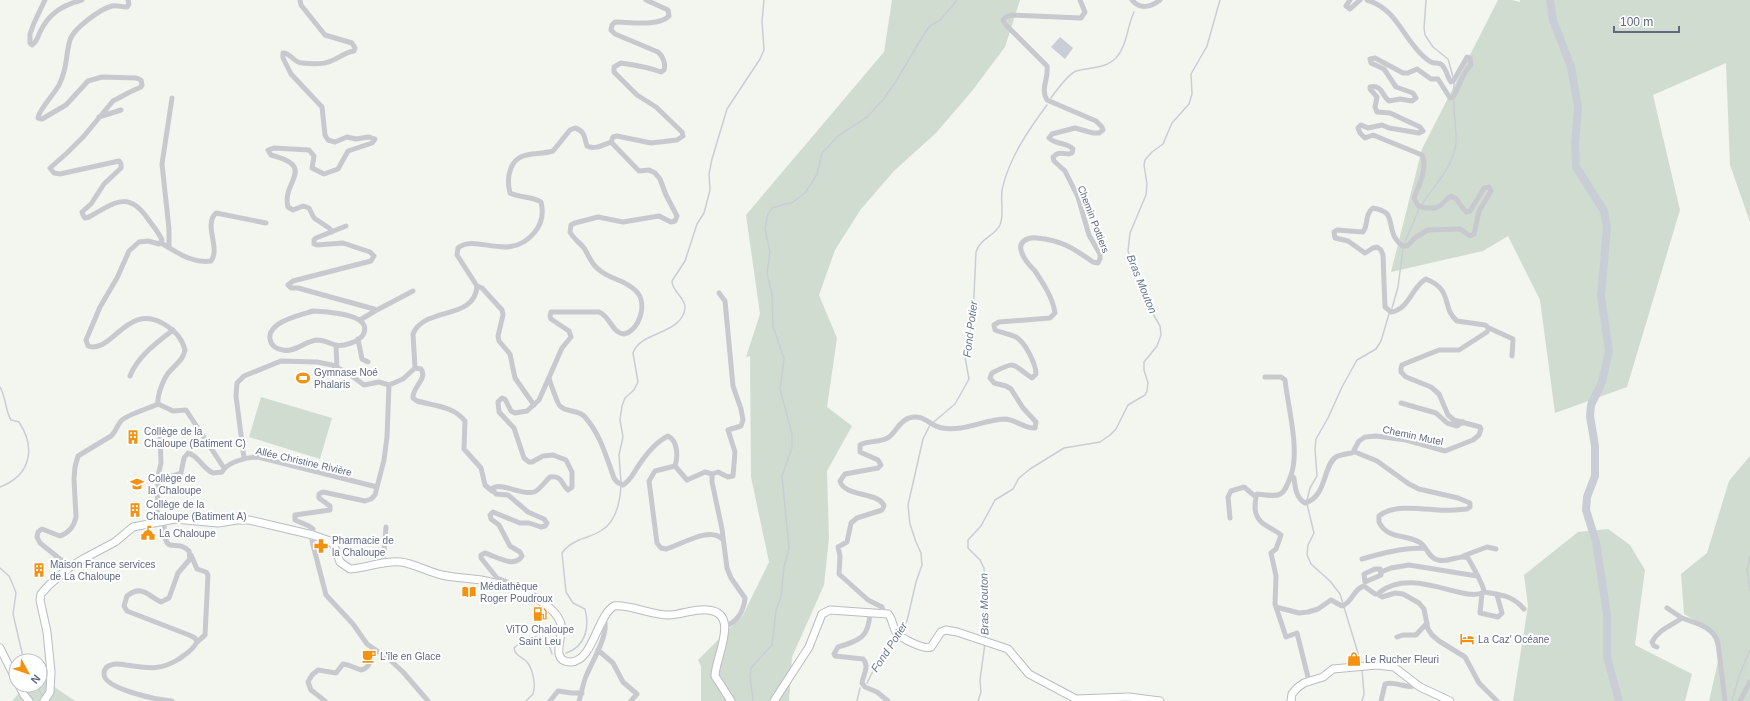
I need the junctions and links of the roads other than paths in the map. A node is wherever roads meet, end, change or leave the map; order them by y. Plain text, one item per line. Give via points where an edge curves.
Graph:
1 (44, 0) edge
2 (82, 0) edge
3 (128, 0) edge
4 (300, 0) edge
5 (646, 0) edge
6 (1080, 0) edge
7 (1132, 0) edge
8 (1160, 0) edge
9 (1350, 0) edge
10 (1360, 0) edge
11 (1367, 0) edge
12 (172, 98) dead end
13 (121, 110) dead end
14 (98, 118) junction
15 (611, 142) junction
16 (266, 223) dead end
17 (346, 226) dead end
18 (332, 232) junction
19 (161, 243) junction
20 (169, 248) junction
21 (477, 286) junction
22 (413, 291) dead end
23 (719, 293) dead end
24 (375, 311) junction
25 (360, 320) junction
26 (1489, 328) junction
27 (173, 330) junction
28 (358, 339) junction
29 (336, 345) junction
30 (1512, 356) dead end
31 (368, 362) dead end
32 (337, 368) junction
33 (415, 368) junction
34 (130, 376) dead end
35 (1265, 377) dead end
36 (549, 378) junction
37 (389, 385) junction
38 (1401, 403) dead end
39 (158, 404) junction
40 (534, 405) junction
41 (1463, 422) junction
42 (146, 433) dead end
43 (1355, 452) junction
44 (244, 458) junction
45 (675, 466) junction
46 (224, 468) junction
47 (712, 474) junction
48 (1291, 475) junction
49 (160, 480) junction
50 (377, 487) junction
51 (492, 491) junction
52 (1256, 497) junction
53 (1230, 518) dead end
54 (160, 521) junction
55 (386, 527) dead end
56 (313, 535) junction
57 (723, 540) junction
58 (1424, 548) junction
59 (1496, 549) dead end
60 (190, 555) junction
61 (1463, 556) junction
62 (1362, 559) dead end
63 (383, 564) junction
64 (70, 567) junction
65 (1381, 572) dead end
66 (1477, 576) junction
67 (523, 593) junction
68 (1483, 593) junction
69 (1379, 594) junction
70 (1497, 594) junction
71 (1276, 607) junction
72 (1667, 608) dead end
73 (1524, 609) dead end
74 (870, 612) junction
75 (884, 612) junction
76 (604, 618) junction
77 (1682, 618) junction
78 (1427, 622) junction
79 (724, 627) junction
80 (1397, 637) dead end
81 (197, 642) junction
82 (1657, 647) dead end
83 (0, 648) edge
84 (372, 648) junction
85 (598, 650) junction
86 (8, 664) edge
87 (1309, 681) junction
88 (1750, 682) edge
89 (1417, 685) junction
90 (23, 693) edge
91 (582, 693) junction
92 (46, 699) edge
93 (1139, 700) edge
94 (29, 701) edge
95 (172, 701) edge
96 (326, 701) edge
97 (428, 701) edge
98 (550, 701) edge
99 (579, 701) edge
100 (630, 701) edge
101 (731, 701) edge
102 (774, 701) edge
103 (888, 701) edge
104 (1160, 701) edge
105 (1291, 701) edge
106 (1381, 701) edge
107 (1450, 701) edge
108 (1497, 701) edge
109 (1725, 701) edge
110 (1740, 701) edge

1 - 2 street via 30,34 32,45 57,10
3 - 14 street via 127,7 118,5 108,8 75,31 70,39 66,67 60,84 38,116 42,119 66,105 88,80 141,80 141,87 117,98
4 - 18 street via 325,35 352,43 355,48 323,64 298,63 283,53 291,74 322,108 325,135 328,140 335,142 347,137 375,139 372,143 348,151 338,169 324,174 312,168 314,156 309,150 268,150 271,155 288,160 293,166 295,179 287,196 288,207 294,210 303,206 309,208 314,218
5 - 15 street via 668,10 669,16 663,20 642,23 615,22 611,30 658,52 664,70 661,72 621,63 614,67 614,72 637,96 660,111 683,136 677,140 650,143 616,136
6 - 75 street, Chemin Pottiers via 1085,10 1081,18 1012,15 1006,16 1003,20 1047,66 1044,91 1047,100 1096,121 1102,127 1102,132 1096,134 1080,128 1070,128 1052,134 1049,138 1073,149 1072,153 1060,153 1053,157 1065,172 1078,197 1089,235 1100,254 1100,259 1098,263 1093,262 1054,239 1030,237 1022,244 1022,254 1045,287 1055,313 1050,318 999,322 994,325 995,330 1016,337 1022,342 1036,374 1032,378 1018,366 1006,366 990,378 994,383 1011,389 1023,408 1035,420 1035,428 1004,419 943,429 917,417 904,420 889,437 860,445 860,452 878,460 881,465 878,468 845,474 840,481 841,485 881,501 884,505 882,510 853,520 847,542 838,548 839,574 872,603 882,607
7 - 8 street via 1137,5 1148,6
9 - 10 street via 1346,6 1350,9
11 - 26 street via 1379,5 1393,16 1422,55 1443,66 1451,82 1467,58 1470,58 1470,65 1456,94 1450,98 1438,79 1431,79 1417,69 1403,73 1375,58 1370,59 1370,63 1385,71 1396,88 1413,93 1416,98 1412,101 1389,101 1381,89 1376,86 1370,87 1377,97 1377,112 1390,113 1420,127 1423,131 1419,133 1382,125 1368,128 1361,126 1358,128 1360,133 1365,138 1373,135 1422,155 1424,170 1414,198 1418,206 1436,208 1451,196 1456,198 1466,212 1470,211 1484,188 1489,187 1491,191 1479,211 1474,234 1470,236 1460,229 1428,230 1407,246 1402,246 1393,235 1389,216 1373,208 1366,217 1366,225 1362,232 1337,230 1334,236 1348,241 1365,253 1377,247 1381,250 1386,307 1391,312 1401,308 1426,279 1444,291 1457,321 1484,324
12 - 20 street via 162,164
13 - 14 street
14 - 19 street via 50,170 56,174 66,173 119,161 121,168 104,184 91,204 82,212 82,216 89,217 115,203 134,204 141,209 161,238
15 - 21 street via 590,148 586,146 584,133 575,128 570,130 553,151 522,156 514,160 510,170 510,193 541,202 542,223 528,242 519,246 499,248 467,243 458,248 457,256
15 - 36 street via 639,171 649,170 655,173 677,216 672,222 659,216 623,222 598,217 572,225 571,235 583,247 594,265 604,274 623,280 636,290 642,310 635,326 624,334 617,332 605,316 598,312 551,312 551,319 569,331 571,337 562,348
16 - 20 street via 216,213 212,218 214,254 211,261 200,263
17 - 18 street
18 - 24 street via 316,238 314,244 343,243 370,252 373,259 293,281 288,285 291,288 372,307
19 - 20 street
19 - 27 street via 139,242 129,251 86,340 88,346 94,347 104,343 127,324 138,320 158,322
21 - 33 street via 468,306 418,325 413,334
21 - 40 street via 482,288 502,310 499,341 510,354 515,378
22 - 24 street
23 - 47 street via 725,301 733,386 743,420 741,426 728,430 735,452 733,476 728,477 718,472
24 - 25 street
25 - 28 street via 364,330
25 - 29 street via 327,312 313,312 277,325 272,329 270,336 274,346 284,351 311,340
26 - 30 street via 1513,339
26 - 41 street, Chemin Mutel via 1487,332 1459,350 1440,350 1402,365 1401,368 1406,377 1436,390 1448,415
27 - 34 street via 145,353
27 - 39 street via 179,336 185,350 181,359 167,374
28 - 29 street via 352,343
28 - 31 street via 362,359
29 - 32 street
32 - 37 street via 364,385 379,382
32 - 44 street via 317,362 281,361 240,379 237,383 236,396
33 - 37 street via 403,379
33 - 51 street via 421,369 423,376 413,398 454,410 460,415 465,421 464,449 481,468 485,485
35 - 48 street via 1285,380 1293,428 1294,464
36 - 40 street
36 - 45 street via 560,407 581,413 597,434 614,478 618,482 623,485 628,481 638,466 668,436 675,444
37 - 50 street via 387,437
38 - 41 street via 1436,413 1447,423 1457,426
39 - 46 street via 173,411 186,410
39 - 64 street via 126,416 111,436 78,456 75,467 76,517 73,525 68,532 60,536 42,529 37,537 40,543
40 - 51 street via 527,411 515,414 505,399 500,399 498,405 502,417 514,428 524,458 532,462 543,456 553,455 566,460 572,472 572,487 566,490 562,480 555,476 550,477 539,489 532,492 497,486
41 - 43 street, Chemin Mutel via 1480,427 1479,435 1450,450 1439,450 1406,440 1376,436 1365,437 1359,441
42 - 49 street via 155,432 160,436
43 - 48 street via 1337,456 1331,462 1316,496 1305,503 1295,488
43 - 58 street via 1377,461 1419,489 1470,503 1467,509 1401,509 1384,512 1379,516 1379,522 1385,531 1420,542
44 - 46 street, Allée Christine Rivière
44 - 50 street, Allée Christine Rivière via 258,457
45 - 47 street via 687,480 705,472
45 - 57 street via 655,471 649,481 657,543 666,549 710,534 718,535
46 - 49 street, Allée Christine Rivière via 222,472 213,473 201,465 194,455 188,453 184,458 181,473
47 - 57 street
48 - 52 street via 1282,494 1257,494
49 - 54 street
50 - 56 street via 373,497 365,501 321,492 319,498 330,506 330,510 294,517 295,520 312,528
51 - 67 street via 508,495 528,512 547,522 541,527 520,523 498,513 493,512 490,516 499,525 510,546 522,556 517,561 505,561 485,553 480,558 497,578 520,587
52 - 53 street via 1244,487 1230,491
52 - 71 street via 1256,516 1281,535 1276,549 1271,554 1276,576
54 - 56 main road via 174,519 218,523 249,520
54 - 60 street via 165,542 168,545 186,548
54 - 64 main road via 133,527 115,542
55 - 63 street
56 - 63 main road via 332,543 340,562 350,569
56 - 84 street via 312,541 326,595
57 - 79 street via 728,574 746,598 736,621
58 - 61 street via 1436,560
58 - 62 street via 1392,550
59 - 61 street via 1487,547
60 - 81 street via 197,569 208,575 205,635
60 - 81 street via 190,559 178,573 169,598 161,602 145,591 138,591 127,596 124,606 127,611 189,635
61 - 66 street via 1468,558
63 - 67 main road via 402,562 433,573 484,581
64 - 92 main road via 49,585 40,600 50,656 51,686
65 - 66 street via 1409,565
66 - 68 street via 1484,587
67 - 76 main road via 550,608 560,620 562,631 558,653 563,660 574,661 584,654
68 - 69 street via 1472,594 1410,582 1384,588
68 - 70 street
68 - 70 street via 1480,613 1498,617 1502,613
69 - 71 street via 1364,586 1359,587 1347,604 1342,606 1331,600 1314,611 1299,612
69 - 78 street via 1382,598 1395,593 1412,598 1424,609
70 - 73 street via 1511,598
71 - 87 street via 1286,637 1297,633
72 - 77 street
74 - 75 main road
74 - 102 main road via 830,610 822,614 809,647
74 - 103 street via 865,635 838,647 834,654 866,661 862,683 865,688 877,692
75 - 93 main road via 890,617 897,633 926,649 931,647 943,631 957,632 1008,649 1029,674 1076,699 1114,697
76 - 79 main road via 611,608 617,606 670,615 708,610 723,619
76 - 85 street via 605,629
77 - 82 street via 1668,625 1657,635 1652,642
77 - 109 street via 1716,635
78 - 80 street via 1416,636
78 - 108 street via 1432,634 1439,641 1465,657 1479,683
79 - 101 main road via 725,634 715,676
81 - 95 street via 188,653 162,668 116,664 104,670 104,678 112,685 155,699
83 - 86 main road
84 - 96 street via 370,664 365,669 343,664 336,673 318,670 312,675 308,682 311,690
84 - 97 street via 403,672
85 - 91 street via 586,675
85 - 100 street via 613,663 623,682 637,694
87 - 89 main road via 1323,677 1338,667 1394,667
87 - 105 main road via 1296,688
88 - 110 street
89 - 106 street via 1411,688 1385,684
89 - 107 main road
90 - 94 main road
91 - 98 street via 558,690
91 - 99 street
93 - 104 main road

